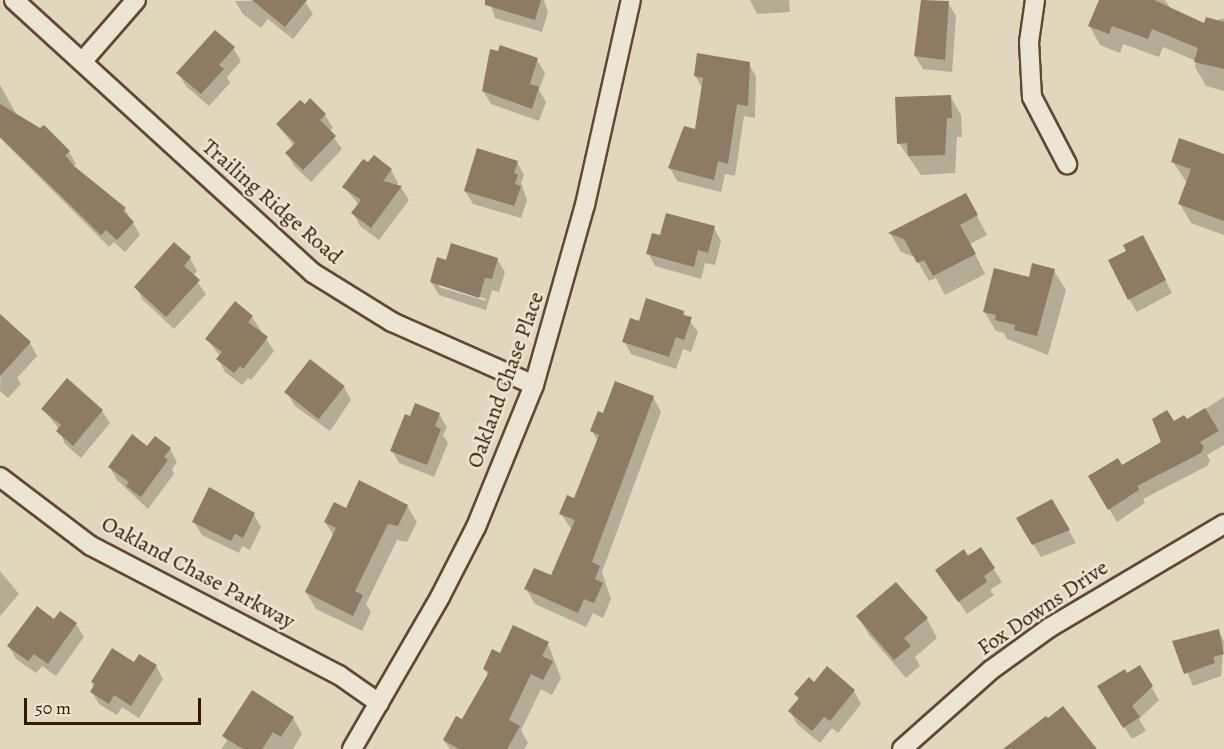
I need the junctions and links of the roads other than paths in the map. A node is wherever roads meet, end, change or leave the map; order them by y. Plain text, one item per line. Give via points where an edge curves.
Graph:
1 (14, 0) edge
2 (136, 0) edge
3 (631, 0) edge
4 (1035, 0) edge
5 (82, 62) junction
6 (1067, 164) dead end
7 (534, 385) junction
8 (0, 477) edge
9 (1224, 524) edge
10 (379, 703) junction
11 (352, 749) edge
12 (902, 749) edge

1 - 5 street, Trailing Ridge Road
2 - 5 street
3 - 7 street, Oakland Chase Place via 580,227
4 - 6 street via 1029,42 1032,97
5 - 7 street, Trailing Ridge Road via 313,273 392,322
7 - 10 street, Oakland Chase Place via 476,526
8 - 10 street, Oakland Chase Parkway via 91,546 339,675
9 - 12 street, Fox Downs Drive via 1049,628 991,670
10 - 11 street, Oakland Chase Place

